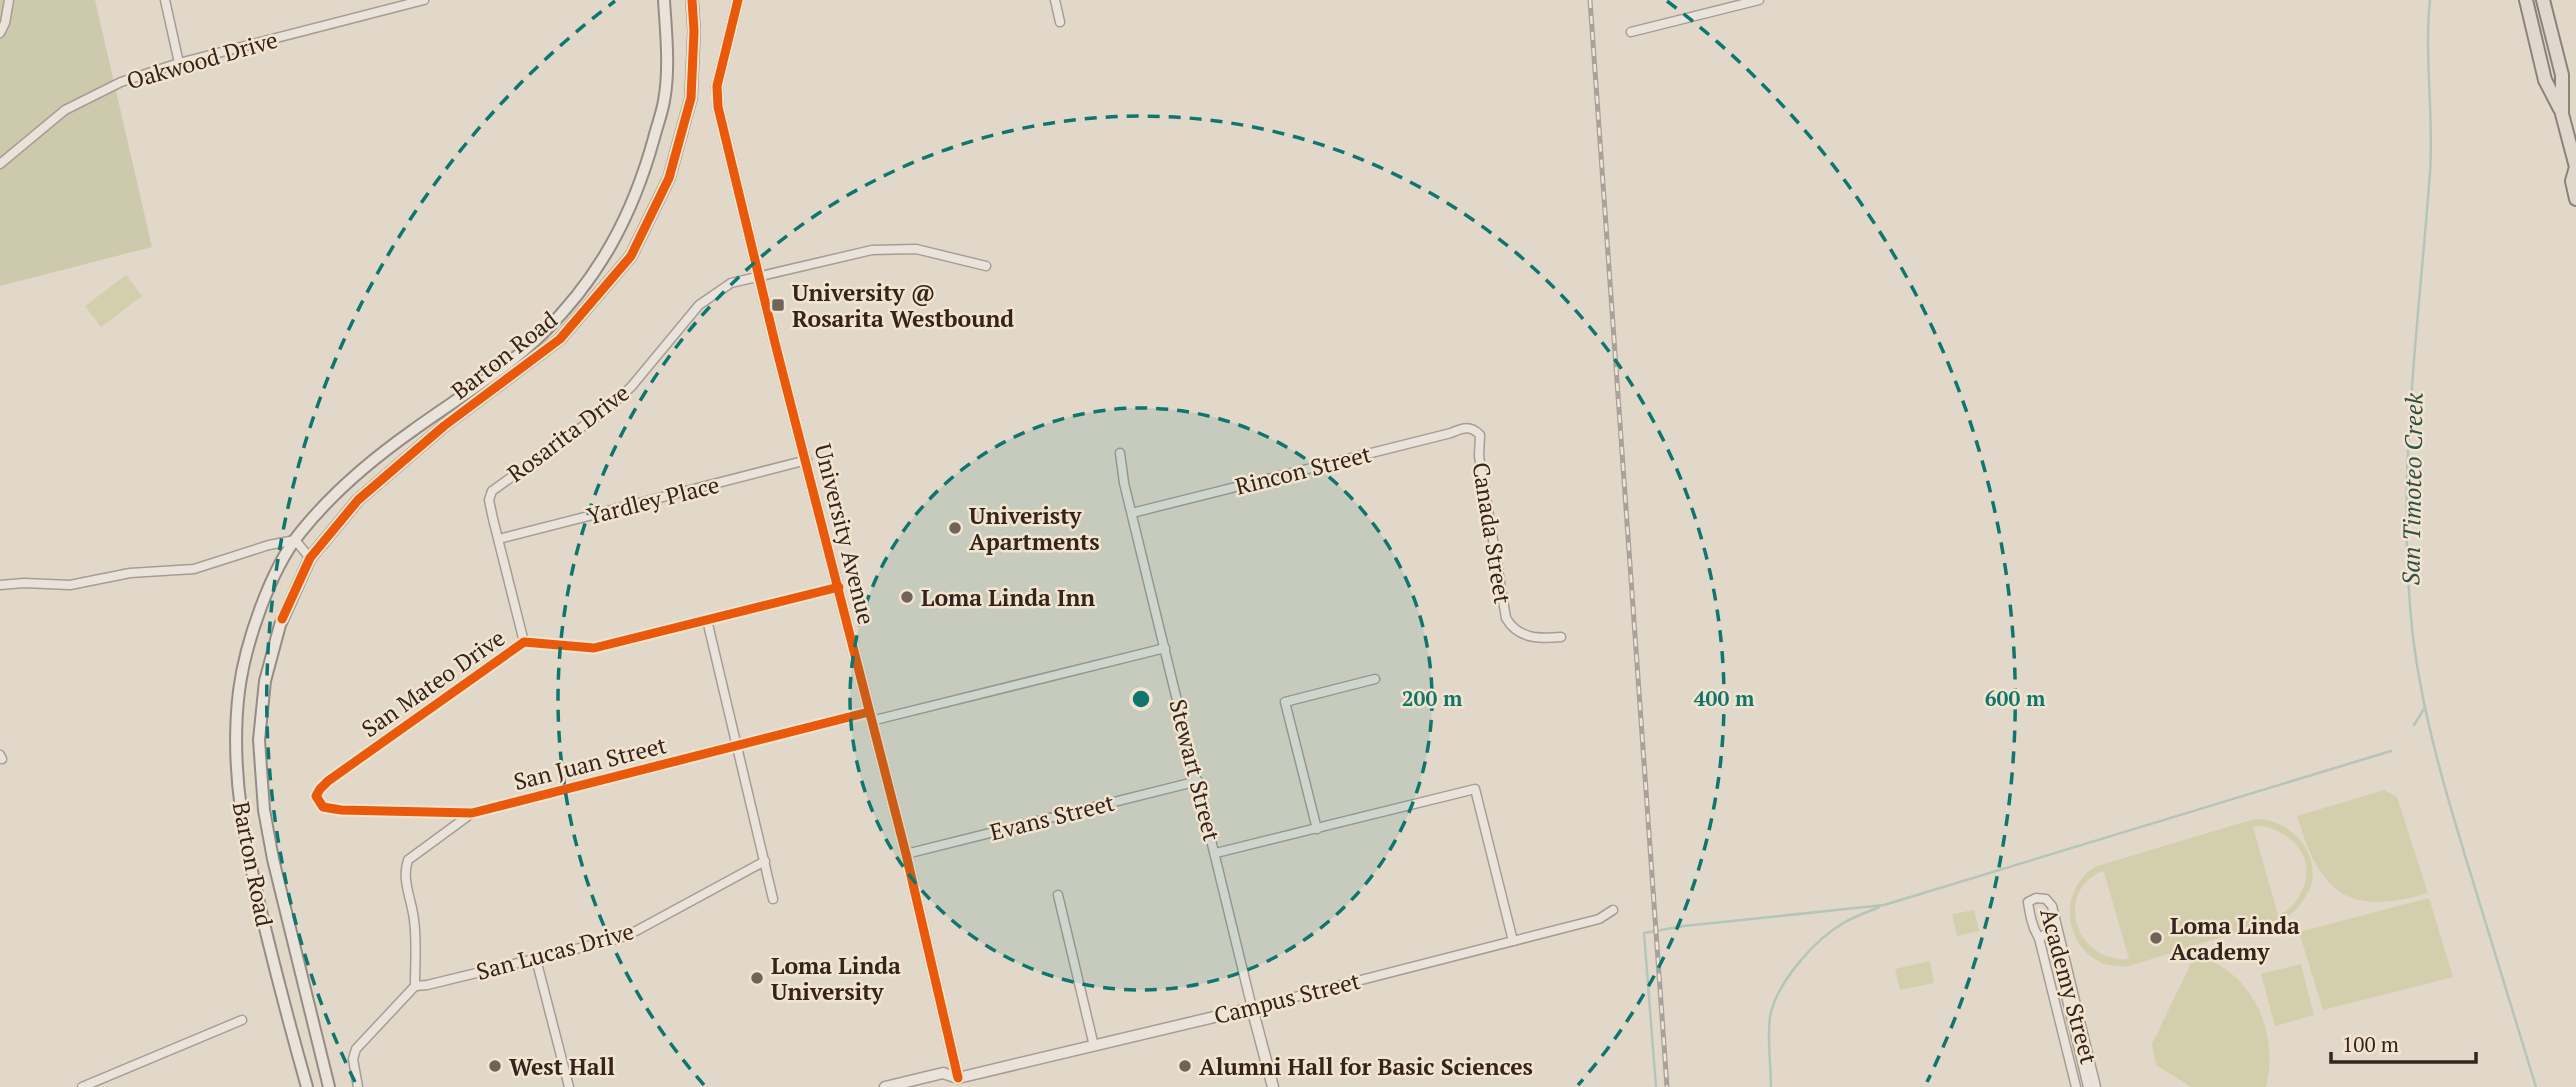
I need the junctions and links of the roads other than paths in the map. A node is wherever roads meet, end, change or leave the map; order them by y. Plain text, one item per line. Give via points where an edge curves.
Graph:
1 (9, 0) edge
2 (165, 0) edge
3 (425, 0) edge
4 (664, 0) edge
5 (692, 0) edge
6 (738, 0) edge
7 (1055, 0) edge
8 (1759, 0) edge
9 (2526, 0) edge
10 (2543, 0) edge
11 (1060, 22) dead end
12 (1631, 32) dead end
13 (0, 33) edge
14 (179, 63) junction
15 (2562, 114) junction
16 (0, 164) edge
17 (2576, 167) edge
18 (2576, 199) edge
19 (986, 266) dead end
20 (759, 276) junction
21 (1474, 429) joint
22 (1120, 453) dead end
23 (807, 460) junction
24 (1132, 513) junction
25 (499, 539) junction
26 (295, 540) junction
27 (310, 558) junction
28 (0, 585) edge
29 (839, 587) junction
30 (706, 620) junction
31 (1561, 637) dead end
32 (524, 642) junction
33 (1165, 648) junction
34 (1375, 679) dead end
35 (870, 717) junction
36 (737, 746) junction
37 (1198, 781) junction
38 (319, 802) joint
39 (472, 813) junction
40 (1317, 828) junction
41 (1216, 853) junction
42 (906, 854) junction
43 (765, 861) junction
44 (1058, 895) dead end
45 (773, 899) dead end
46 (1613, 909) dead end
47 (2039, 938) junction
48 (1513, 941) junction
49 (536, 959) junction
50 (415, 986) junction
51 (1252, 1008) junction
52 (242, 1020) dead end
53 (1094, 1046) junction
54 (958, 1078) junction
55 (82, 1087) edge
56 (307, 1087) edge
57 (329, 1087) edge
58 (358, 1087) edge
59 (569, 1087) edge
60 (885, 1087) edge
61 (950, 1087) edge
62 (1273, 1087) edge
63 (2076, 1087) edge
64 (2088, 1087) edge
65 (2096, 1087) edge

1 - 13 street
2 - 14 street
3 - 14 street, Oakwood Drive
4 - 26 main road, Barton Road via 664,102 643,180 606,256 541,335 488,379 409,432 343,487
5 - 27 main road, Barton Road via 691,98 669,178 631,256 561,339 444,426 358,500
6 - 20 street, University Avenue via 717,86 718,107
7 - 11 street
8 - 12 street
9 - 15 main road via 2545,80
10 - 15 main road via 2561,75
14 - 16 street, Oakwood Drive via 121,82 65,110
15 - 17 main road
17 - 18 main road via 2571,181
19 - 20 street via 916,249 872,250
20 - 23 street, University Avenue
20 - 25 street, Rosarita Drive via 715,292 607,410 492,491 489,500
21 - 24 street, Rincon Street via 1466,427
21 - 31 street, Canada Street via 1480,435 1479,457 1506,618 1525,636
22 - 24 street, Stewart Street
23 - 25 street, Yardley Place
23 - 29 street, University Avenue
24 - 33 street, Stewart Street
25 - 32 street, Rosarita Drive
26 - 27 street
26 - 28 street via 194,569 130,573 70,586
26 - 56 main road, Barton Road via 253,627 239,689 235,750 241,820
27 - 57 main road, Barton Road via 280,625 265,681 259,740 273,859
29 - 30 street, San Mateo Drive
29 - 35 street, University Avenue
30 - 32 street, San Mateo Drive via 594,648
30 - 36 street
32 - 38 street, San Mateo Drive via 328,781 316,796
33 - 35 street, San Juan Street
33 - 37 street, Stewart Street
34 - 40 street via 1285,702
35 - 36 street, San Juan Street
35 - 42 street, University Avenue
36 - 39 street, San Juan Street
36 - 43 street
37 - 41 street, Stewart Street
37 - 42 street, Evans Street
38 - 39 street, San Juan Street via 341,810
39 - 50 street, San Juan Street via 405,866 414,918
40 - 41 street
40 - 48 street via 1475,789
41 - 51 street, Stewart Street
42 - 54 street, University Avenue
43 - 45 street
43 - 49 street, San Lucas Drive via 636,931
44 - 53 street
46 - 48 street, Campus Street via 1599,919
47 - 63 street, Academy Street
47 - 64 street, Academy Street via 2052,937
47 - 65 street, Academy Street via 2028,902 2036,898 2046,899 2052,906
48 - 51 street, Campus Street
49 - 50 street, San Lucas Drive
49 - 59 street
50 - 58 street via 356,1049 353,1059
51 - 53 street, Campus Street
51 - 62 street, Stewart Street
52 - 55 street
53 - 54 street, Campus Street
54 - 60 street, Campus Street via 943,1073
54 - 61 street

